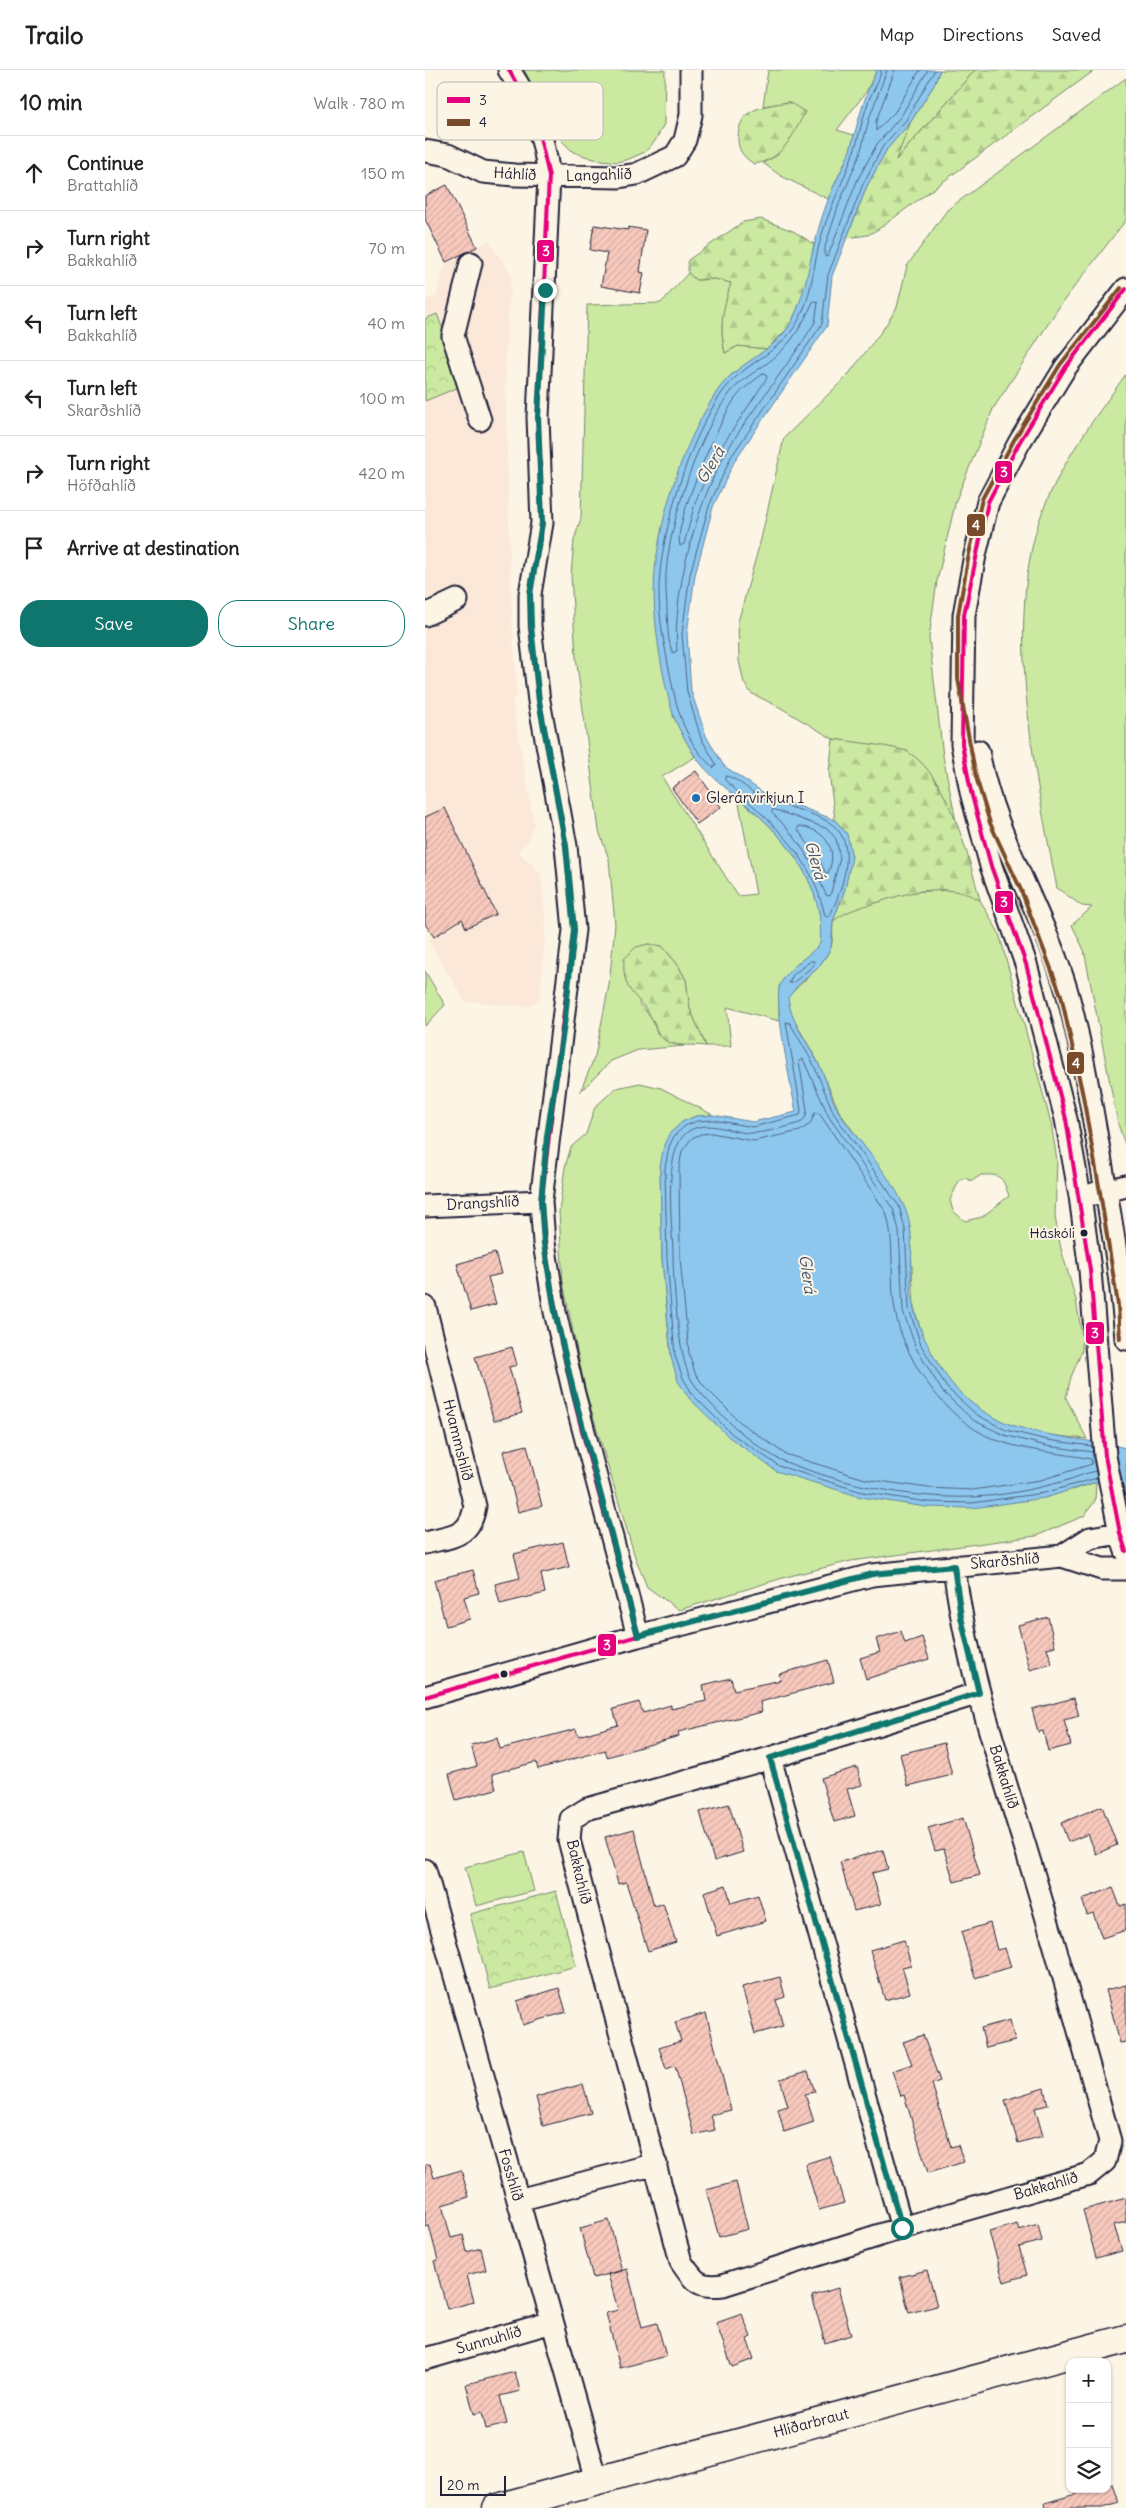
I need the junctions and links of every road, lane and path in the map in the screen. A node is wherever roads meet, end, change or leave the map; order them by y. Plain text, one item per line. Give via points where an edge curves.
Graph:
1 (509, 70) edge
2 (691, 70) edge
3 (516, 82) edge
4 (543, 140) edge
5 (425, 151) edge
6 (549, 176) junction
7 (471, 263) dead end
8 (1124, 293) edge
9 (480, 420) dead end
10 (457, 600) dead end
11 (425, 614) edge
12 (964, 678) junction
13 (1116, 1189) edge
14 (1080, 1196) junction
15 (541, 1201) junction
16 (425, 1206) edge
17 (425, 1307) edge
18 (1126, 1339) edge
19 (1124, 1539) edge
20 (425, 1543) edge
21 (1062, 1556) junction
22 (954, 1566) junction
23 (1126, 1569) edge
24 (638, 1636) junction
25 (979, 1693) junction
26 (425, 1697) edge
27 (770, 1758) junction
28 (425, 1870) edge
29 (656, 2164) junction
30 (518, 2200) junction
31 (902, 2228) junction
32 (552, 2322) junction
33 (1126, 2339) edge
34 (425, 2359) edge
35 (597, 2480) junction
36 (497, 2508) edge

1 - 3 street
2 - 6 street, Langahlíð via 691,115 685,140 675,156 637,174 619,177
4 - 6 street
5 - 6 street, Háhlíð via 448,155 483,172
6 - 15 street via 538,417 542,523 530,594 531,626 539,701 566,846 574,930
7 - 9 street via 453,336
8 - 12 street via 1065,368 1019,443 988,502 964,615
10 - 11 street
12 - 13 street via 982,775 996,820 1027,888 1067,993 1089,1095
12 - 14 street via 962,744 971,792 991,866 1026,964 1044,1028
13 - 14 street
13 - 18 street
14 - 19 street via 1090,1270 1105,1456
15 - 16 street, Drangshlíð
15 - 24 street via 544,1244 557,1321
17 - 20 street, Hvammshlíð via 475,1506 473,1522 462,1533
19 - 21 street, Skarðshlíð via 1090,1538
21 - 22 street, Skarðshlíð
21 - 23 street, Skarðshlíð via 1102,1569
22 - 24 street, Skarðshlíð via 872,1574
22 - 25 street, Bakkahlíð via 961,1617
24 - 26 street, Skarðshlíð
25 - 27 street, Bakkahlíð
25 - 31 street, Bakkahlíð via 1110,2141 1105,2161 1089,2174
27 - 29 street, Bakkahlíð via 587,1810 571,1819 569,1840
27 - 31 street
28 - 30 street, Fosshlíð
29 - 30 street
29 - 31 street, Bakkahlíð via 681,2262 705,2287 723,2286
30 - 32 street, Fosshlíð
32 - 34 street, Sunnuhlíð
32 - 35 street, Fosshlíð
33 - 35 main road, Hlíðarbraut
35 - 36 main road, Hlíðarbraut

